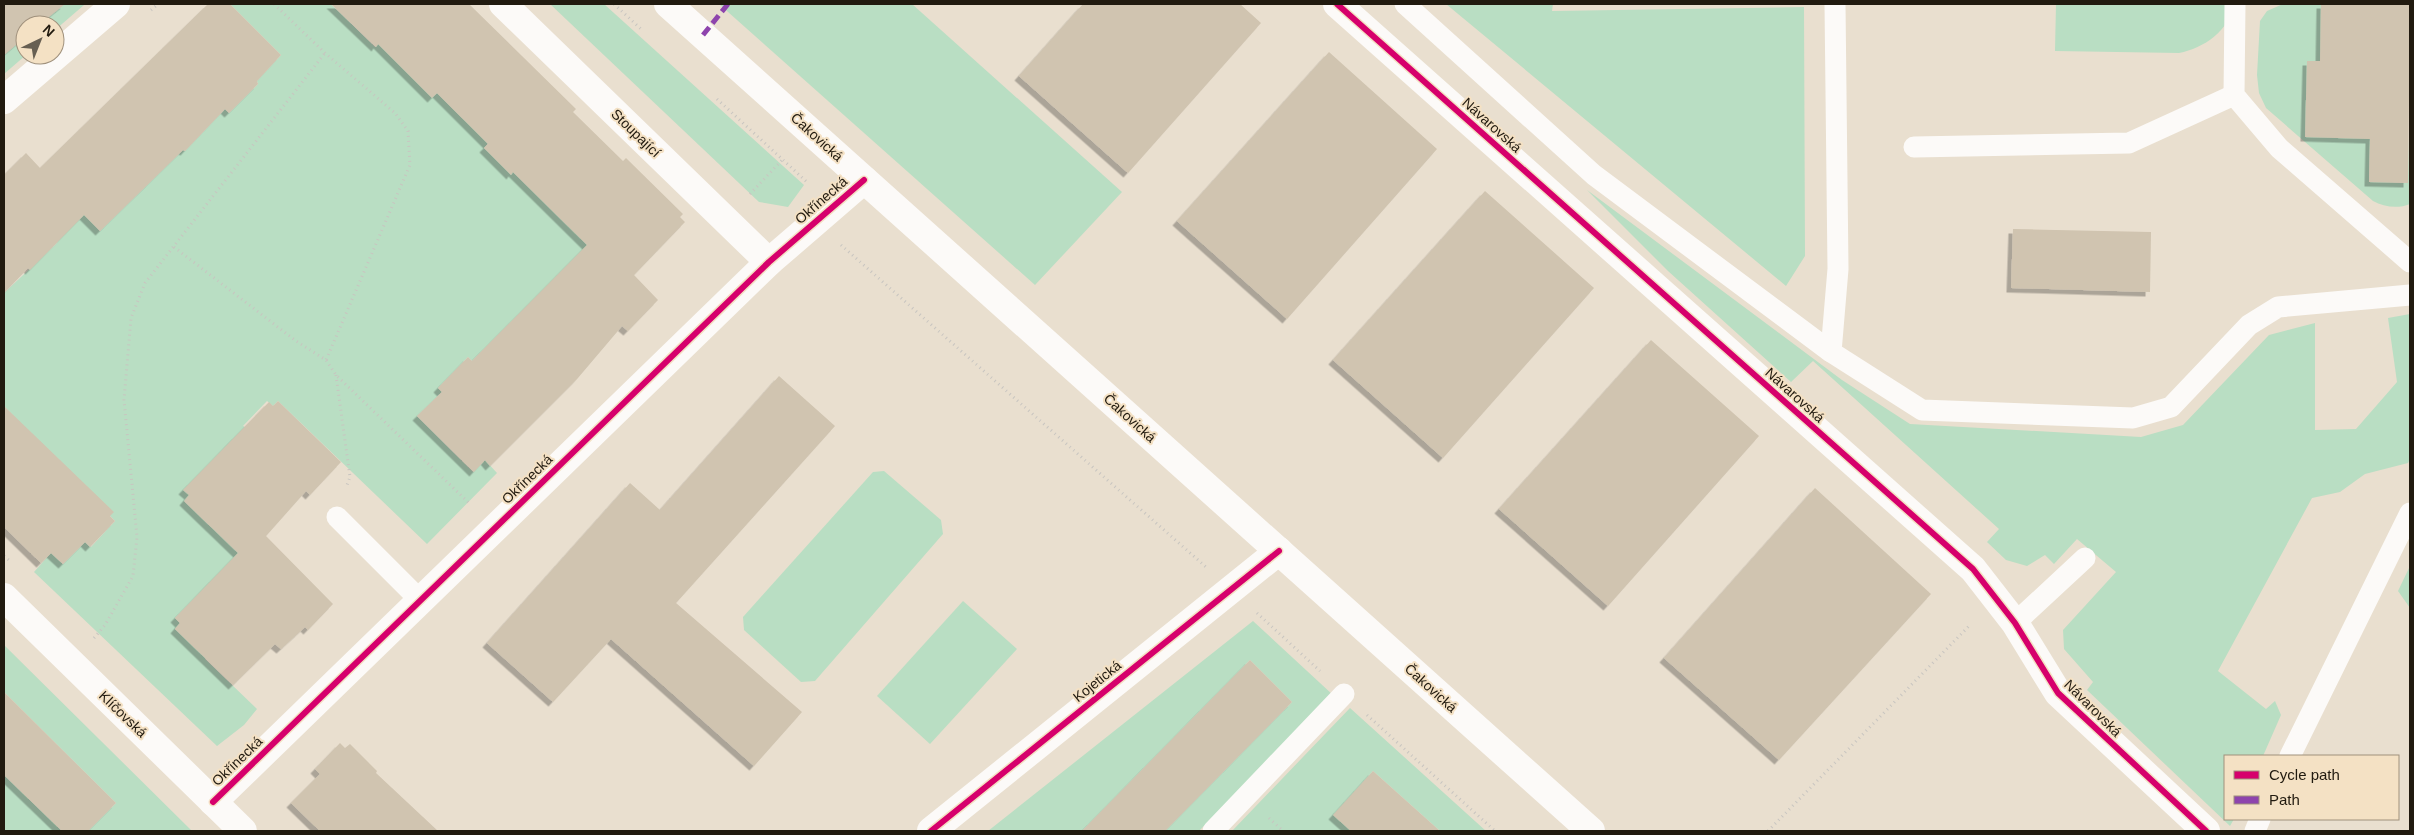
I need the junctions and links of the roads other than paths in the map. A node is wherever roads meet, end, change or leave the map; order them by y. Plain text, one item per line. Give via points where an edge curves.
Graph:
1 (116, 4) edge
2 (503, 4) edge
3 (668, 4) edge
4 (1336, 4) edge
5 (1405, 4) edge
6 (1835, 4) edge
7 (2235, 4) edge
8 (2234, 95) junction
9 (4, 100) edge
10 (1914, 147) dead end
11 (864, 180) junction
12 (2406, 251) edge
13 (769, 262) junction
14 (2410, 295) edge
15 (1831, 352) junction
16 (2410, 513) edge
17 (337, 517) road end
18 (1279, 551) junction
19 (2084, 558) dead end
20 (4, 597) edge
21 (420, 600) junction
22 (2015, 624) junction
23 (1344, 694) road end
24 (2290, 755) edge
25 (213, 802) junction
26 (243, 831) edge
27 (931, 831) edge
28 (1213, 831) edge
29 (1591, 831) edge
30 (2206, 831) edge

1 - 9 street
2 - 13 street, Stoupající
3 - 11 street, Čakovická
4 - 22 street, Návarovská via 1973,569
5 - 15 lane via 1594,175
6 - 15 lane via 1838,269
7 - 8 lane
8 - 10 lane via 2129,143
8 - 12 lane via 2279,148
11 - 13 street, Okřínecká
11 - 18 street, Čakovická
13 - 21 street, Okřínecká
14 - 15 lane via 2278,307 2249,325 2171,407 2133,418 1922,410
16 - 24 lane
17 - 21 lane
18 - 27 street, Kojetická
18 - 29 street, Čakovická
19 - 22 lane
20 - 25 street, Klíčovská
21 - 25 street, Okřínecká
22 - 30 street, Návarovská via 2058,693
23 - 28 lane
25 - 26 street, Klíčovská

